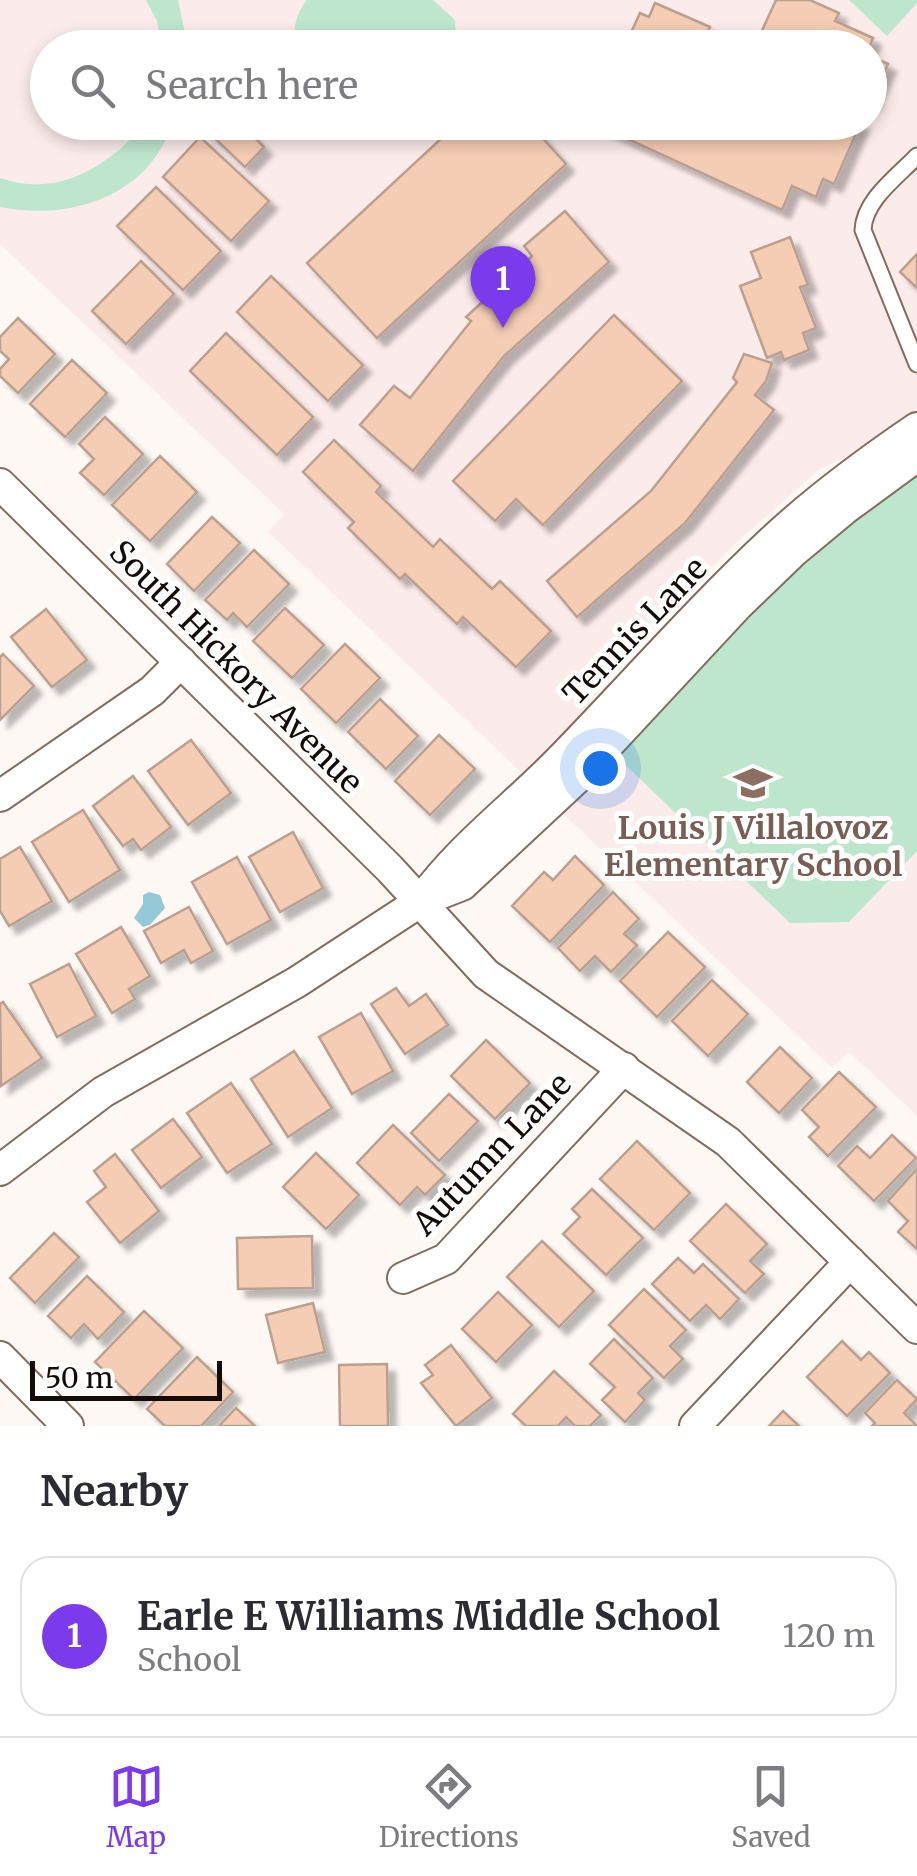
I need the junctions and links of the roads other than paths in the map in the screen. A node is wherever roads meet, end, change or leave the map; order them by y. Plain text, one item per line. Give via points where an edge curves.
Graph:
1 (917, 156) edge
2 (917, 364) edge
3 (917, 428) edge
4 (917, 456) edge
5 (0, 484) edge
6 (181, 662) junction
7 (0, 796) edge
8 (422, 901) junction
9 (624, 1068) junction
10 (0, 1170) edge
11 (850, 1262) junction
12 (403, 1278) dead end
13 (917, 1328) edge
14 (0, 1357) edge
15 (68, 1426) edge
16 (695, 1426) edge

1 - 2 lane via 864,217
3 - 8 street, Tennis Lane via 774,539 538,782 447,865
4 - 8 street, Tennis Lane via 793,552 520,834 462,885
5 - 6 street, South Hickory Avenue
6 - 7 street via 152,691
6 - 8 street, South Hickory Avenue
8 - 9 street, South Hickory Avenue via 486,974
8 - 10 street, Tennis Lane via 297,982 103,1092
9 - 11 street, South Hickory Avenue via 728,1142
9 - 12 street, Autumn Lane via 446,1258
11 - 13 street, South Hickory Avenue
11 - 16 street
14 - 15 street

